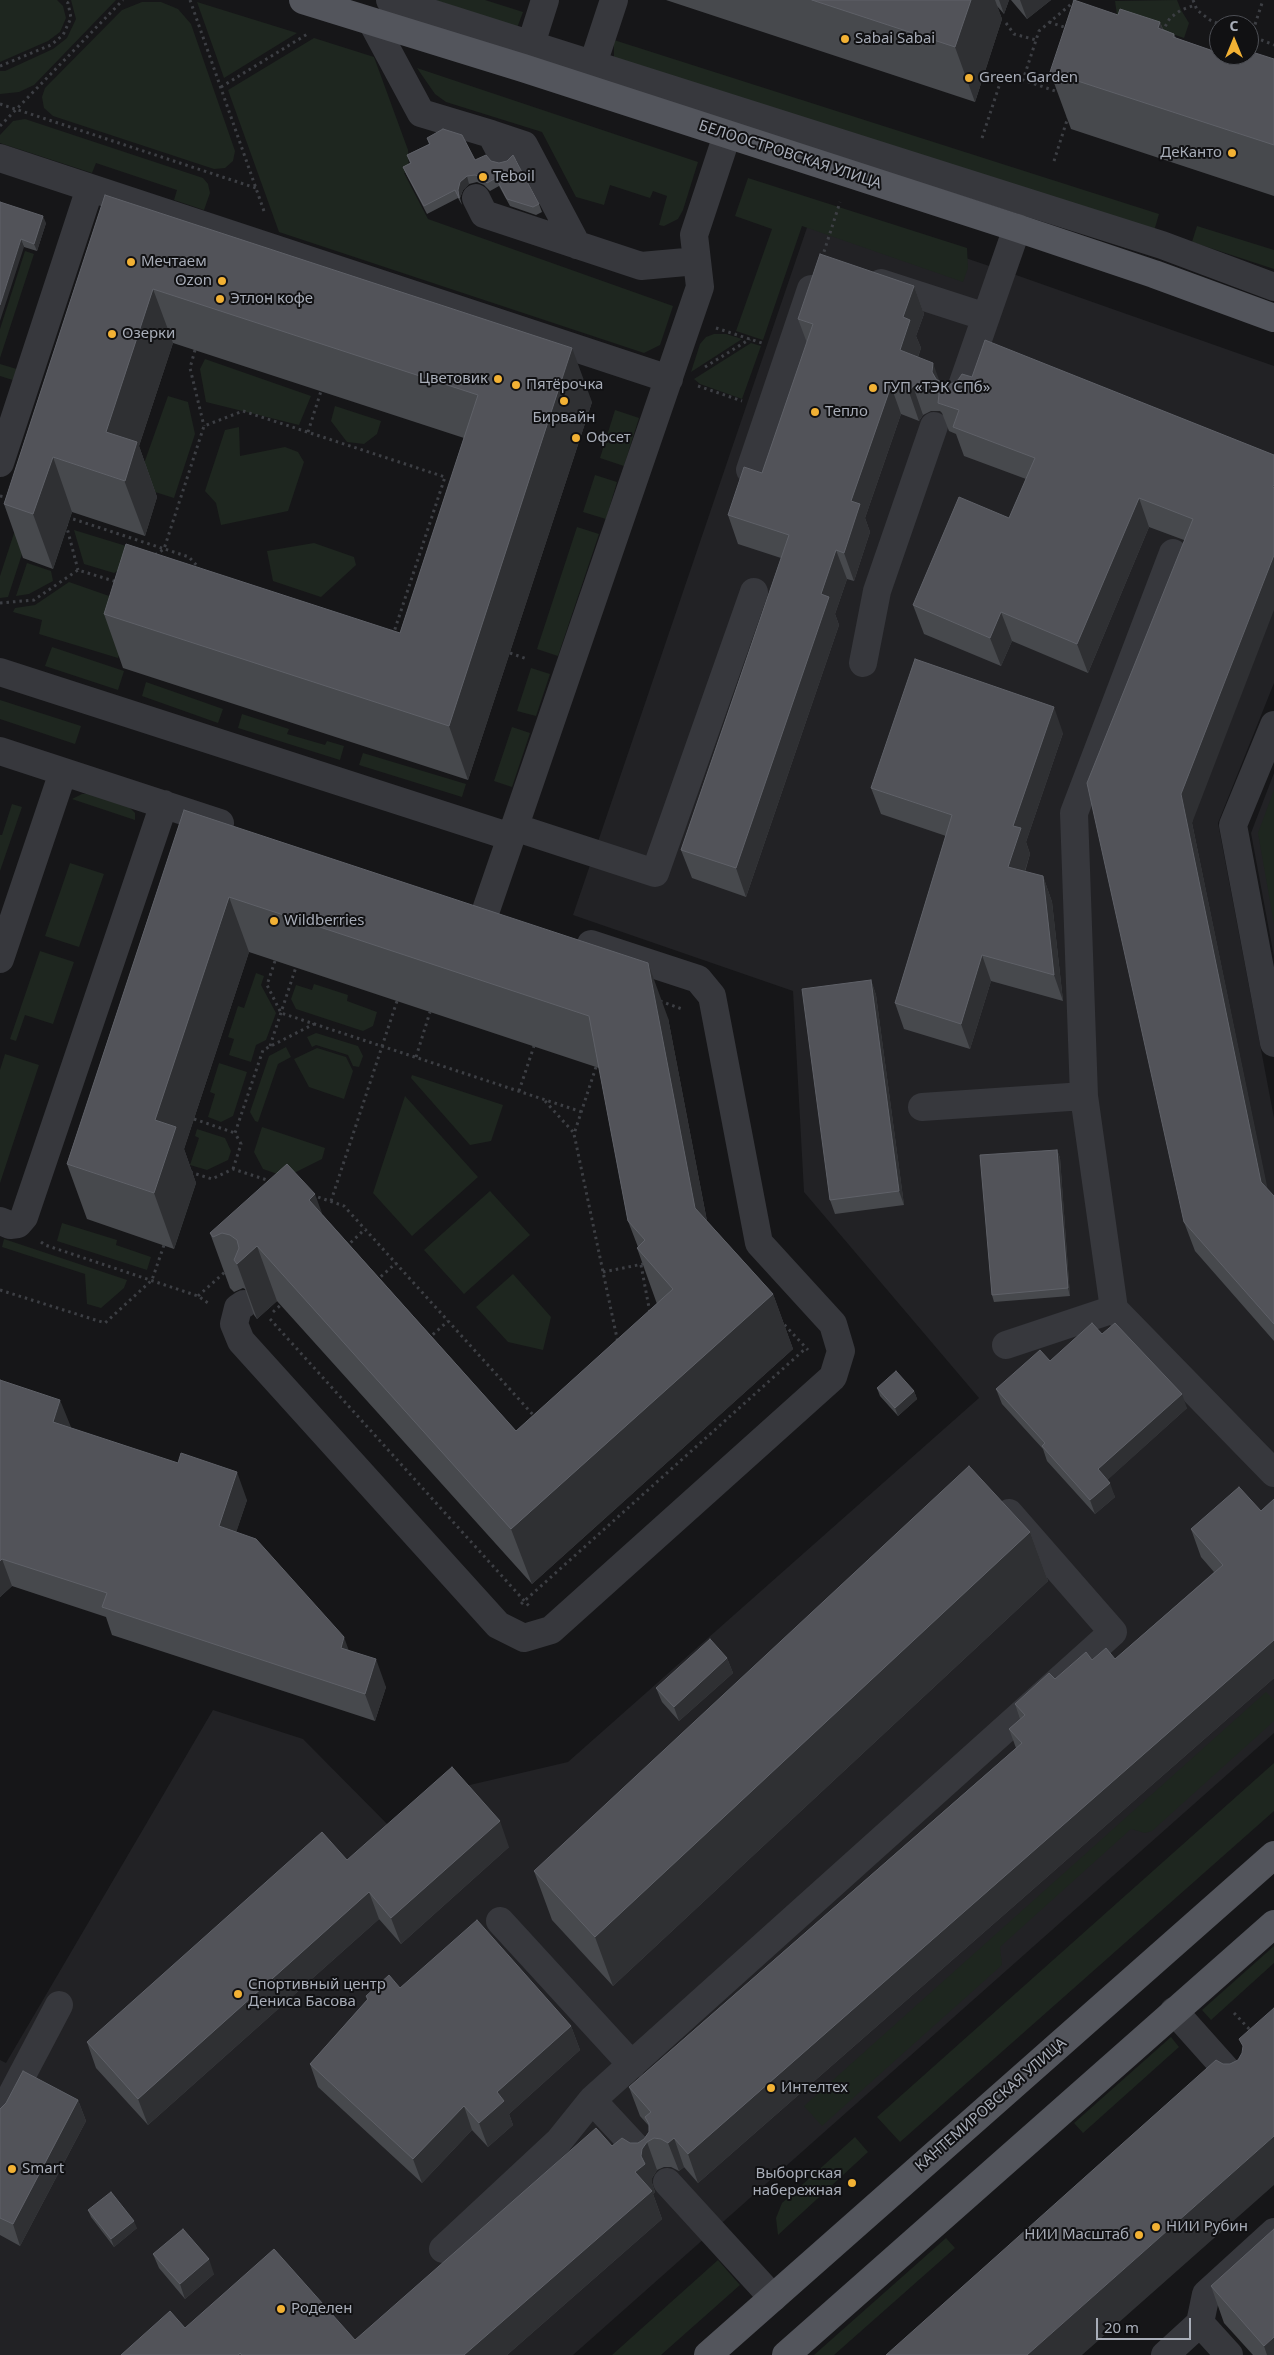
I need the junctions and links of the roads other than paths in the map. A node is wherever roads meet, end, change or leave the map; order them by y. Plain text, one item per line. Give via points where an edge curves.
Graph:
1 (303, 0) edge
2 (545, 0) edge
3 (614, 0) edge
4 (405, 9) edge
5 (372, 22) junction
6 (527, 56) junction
7 (589, 76) junction
8 (732, 122) junction
9 (0, 158) edge
10 (90, 188) junction
11 (476, 198) dead end
12 (1017, 228) junction
13 (577, 245) junction
14 (697, 261) junction
15 (820, 263) edge
16 (857, 275) edge
17 (1274, 286) edge
18 (986, 317) junction
19 (1274, 318) edge
20 (680, 382) junction
21 (958, 397) edge
22 (934, 426) dead end
23 (0, 463) edge
24 (750, 470) edge
25 (1173, 553) dead end
26 (754, 592) dead end
27 (863, 663) dead end
28 (0, 672) edge
29 (1274, 725) edge
30 (0, 751) edge
31 (63, 772) junction
32 (164, 804) junction
33 (247, 832) edge
34 (513, 832) junction
35 (514, 919) edge
36 (569, 937) edge
37 (0, 959) edge
38 (1274, 1043) edge
39 (1084, 1096) junction
40 (922, 1107) dead end
41 (9, 1223) edge
42 (1114, 1309) junction
43 (240, 1323) road end
44 (1006, 1344) dead end
45 (1274, 1473) edge
46 (992, 1494) edge
47 (1274, 1855) edge
48 (500, 1921) dead end
49 (1274, 1924) edge
50 (59, 2005) dead end
51 (1174, 2011) junction
52 (632, 2065) junction
53 (1241, 2086) edge
54 (592, 2100) junction
55 (0, 2117) edge
56 (644, 2156) edge
57 (667, 2182) dead end
58 (1274, 2232) edge
59 (443, 2249) dead end
60 (773, 2298) junction
61 (1200, 2323) junction
62 (708, 2355) edge
63 (786, 2355) edge
64 (1165, 2355) edge
65 (1229, 2355) edge

1 - 5 main road, БЕЛООСТРОВСКАЯ УЛИЦА
2 - 6 street
3 - 7 street
4 - 5 main road, БЕЛООСТРОВСКАЯ УЛИЦА
4 - 6 main road, БЕЛООСТРОВСКАЯ УЛИЦА
5 - 13 street via 421,112 438,127 497,145 524,145
6 - 7 main road, БЕЛООСТРОВСКАЯ УЛИЦА
7 - 8 main road, БЕЛООСТРОВСКАЯ УЛИЦА
8 - 12 main road, БЕЛООСТРОВСКАЯ УЛИЦА
8 - 14 street via 694,235
8 - 17 street, БЕЛООСТРОВСКАЯ УЛИЦА via 1162,245
9 - 10 street
10 - 20 street
10 - 23 street
11 - 13 street via 484,214 539,225
12 - 18 street
12 - 19 main road, БЕЛООСТРОВСКАЯ УЛИЦА
13 - 14 street via 642,266
14 - 20 street via 700,287 689,319
15 - 24 street
16 - 18 street
18 - 21 street
20 - 34 street
22 - 27 street via 877,591
25 - 39 street via 1074,813
26 - 34 street via 655,873
28 - 34 street
29 - 38 street via 1233,825
30 - 31 street
31 - 32 street
31 - 37 street
32 - 33 street
32 - 41 street via 24,1217
34 - 35 street via 476,907
36 - 43 street via 698,980 712,996 759,1242 833,1324 841,1351 833,1377 551,1630 524,1638 498,1626
39 - 40 street
39 - 42 street
42 - 44 street
42 - 45 street
46 - 52 street via 1113,1632
47 - 60 main road, КАНТЕМИРОВСКАЯ УЛИЦА
48 - 52 street
49 - 51 main road
50 - 55 street
51 - 53 street
51 - 63 main road
52 - 54 street
54 - 56 street
54 - 59 street via 559,2141
57 - 60 street
58 - 61 street via 1206,2294
60 - 62 main road, КАНТЕМИРОВСКАЯ УЛИЦА
61 - 64 street
61 - 65 street

